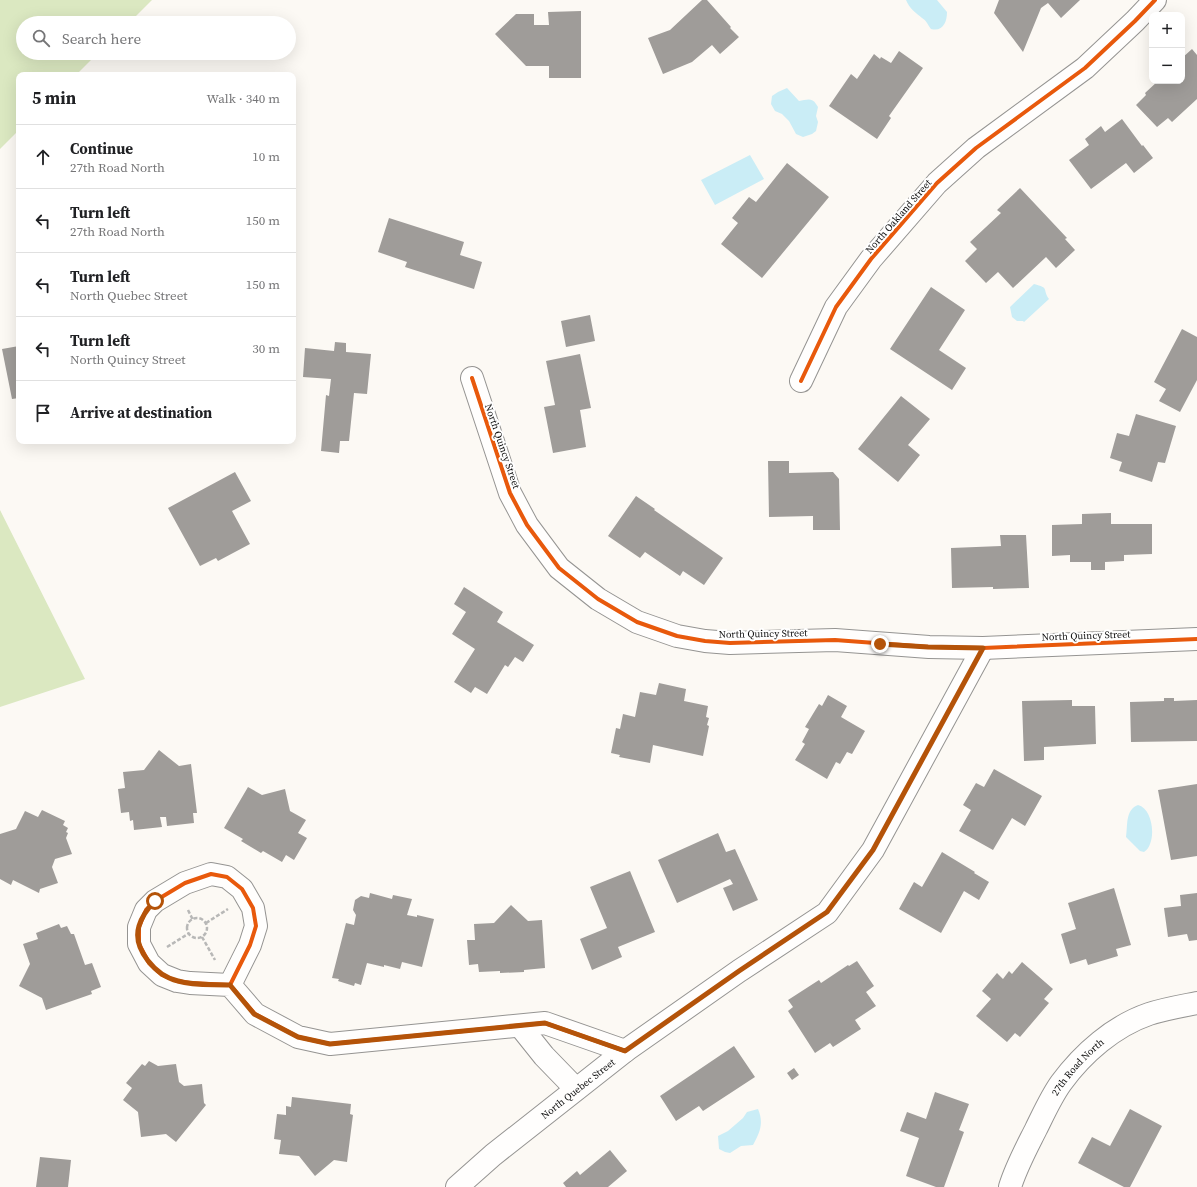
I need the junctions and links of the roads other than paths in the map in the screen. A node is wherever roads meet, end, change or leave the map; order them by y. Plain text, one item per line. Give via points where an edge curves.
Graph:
1 (1155, 0) edge
2 (472, 378) dead end
3 (801, 381) dead end
4 (1197, 638) edge
5 (983, 648) junction
6 (230, 985) junction
7 (1197, 1003) edge
8 (520, 1026) junction
9 (625, 1051) junction
10 (576, 1089) junction
11 (457, 1187) edge
12 (1010, 1187) edge

1 - 3 street, North Oakland Street via 1085,68 976,148 937,183 871,258 836,308
2 - 5 street, North Quincy Street via 510,493 527,525 559,568 598,599 637,622 677,636 730,643 835,640
4 - 5 street, North Quincy Street
5 - 9 street, North Quebec Street via 873,850 827,912
6 - 6 street via 250,945 256,926 253,908 242,889 227,876 211,874 185,883 155,901 146,910 139,927 139,944 149,963 162,975 183,982
6 - 8 street via 254,1014 298,1037 330,1044
7 - 12 street, 27th Road North via 1149,1014 1106,1037 1088,1052 1060,1084 1029,1143
8 - 9 street via 545,1023
8 - 10 street
9 - 10 street, North Quebec Street
10 - 11 street, North Quebec Street

